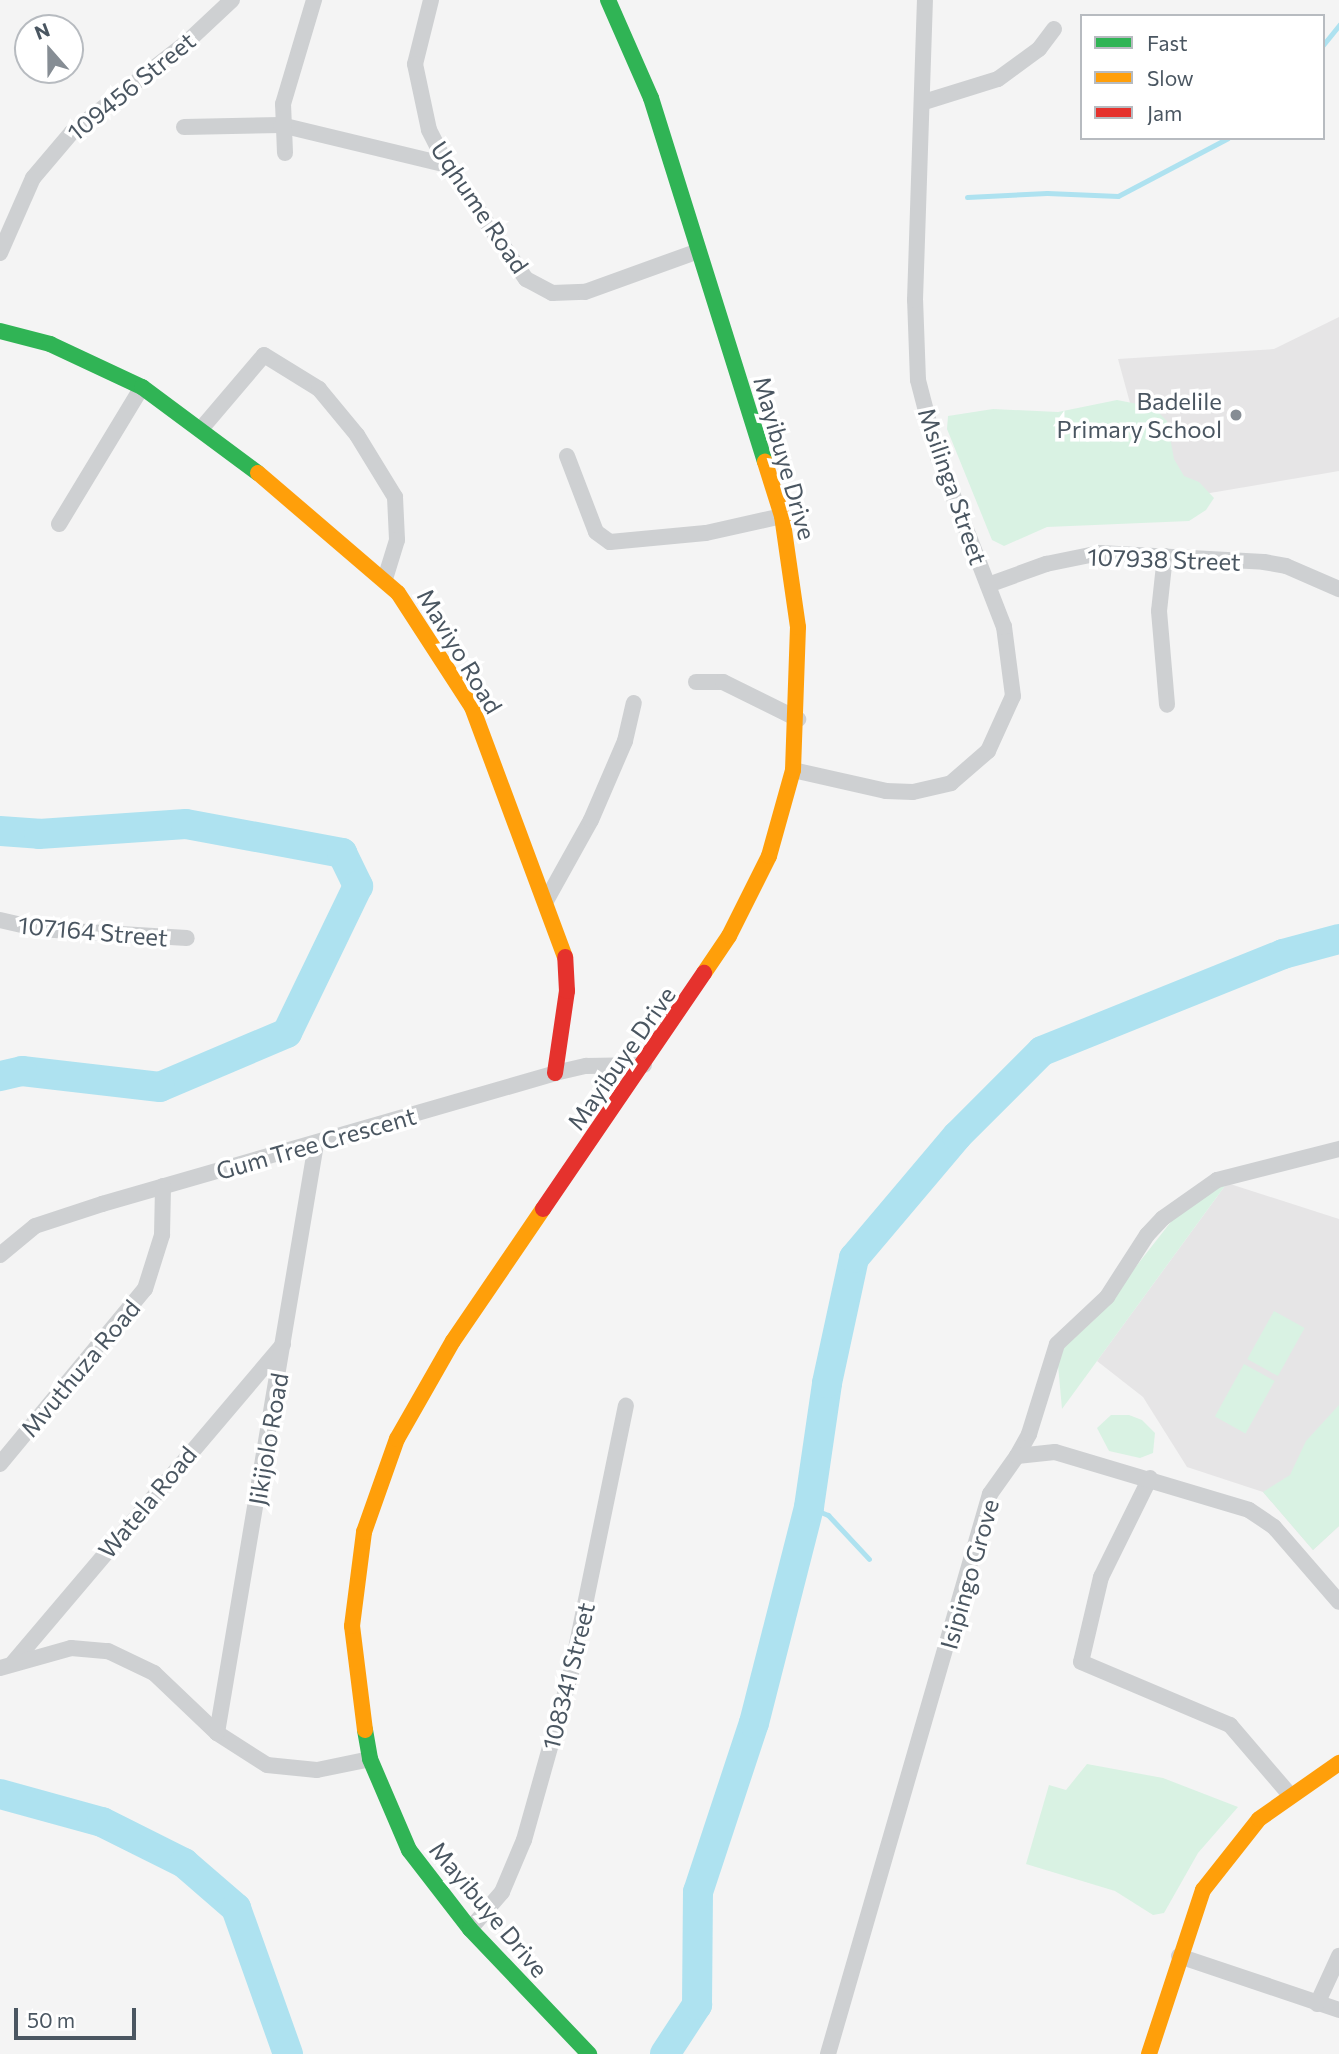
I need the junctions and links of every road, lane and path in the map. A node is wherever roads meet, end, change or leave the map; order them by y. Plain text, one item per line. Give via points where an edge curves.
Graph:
1 (232, 0) edge
2 (314, 0) edge
3 (431, 0) edge
4 (608, 0) edge
5 (925, 0) edge
6 (1054, 29) dead end
7 (924, 102) junction
8 (281, 125) junction
9 (184, 127) dead end
10 (285, 153) dead end
11 (447, 165) junction
12 (698, 251) junction
13 (0, 253) edge
14 (0, 331) edge
15 (142, 387) junction
16 (201, 429) junction
17 (567, 456) dead end
18 (782, 516) junction
19 (59, 524) dead end
20 (1166, 555) junction
21 (385, 579) junction
22 (988, 585) junction
23 (1339, 589) edge
24 (696, 682) dead end
25 (634, 703) dead end
26 (1167, 705) dead end
27 (798, 719) junction
28 (793, 770) junction
29 (547, 899) junction
30 (0, 920) edge
31 (187, 938) dead end
32 (643, 1065) junction
33 (555, 1073) junction
34 (316, 1144) junction
35 (1339, 1149) edge
36 (163, 1186) junction
37 (0, 1255) edge
38 (285, 1343) junction
39 (626, 1406) dead end
40 (1017, 1456) junction
41 (0, 1464) edge
42 (1150, 1478) junction
43 (1337, 1596) edge
44 (6, 1666) edge
45 (217, 1733) junction
46 (370, 1759) junction
47 (1339, 1763) edge
48 (1290, 1794) junction
49 (470, 1929) junction
50 (1179, 1956) junction
51 (1339, 1956) edge
52 (1317, 2004) junction
53 (1339, 2010) edge
54 (589, 2054) edge
55 (828, 2054) edge
56 (1149, 2054) edge

1 - 13 street, 109456 Street via 186,43 72,132 33,178
2 - 8 street
3 - 11 street, Uqhume Road via 419,43 416,82 429,130
4 - 12 street, Mayibuye Drive via 651,97
5 - 7 street, Msilinga Street
6 - 7 street via 1039,49 998,79
7 - 22 street, Msilinga Street via 915,300 918,380 939,457
8 - 9 street
8 - 10 street
8 - 11 street
11 - 12 street, Uqhume Road via 511,262 526,279 552,293 585,292
12 - 18 street, Mayibuye Drive
14 - 15 street, Maviyo Road via 50,344
15 - 16 street, Maviyo Road via 180,419
15 - 19 street
16 - 21 street, Maviyo Road
16 - 21 street via 264,355 319,389 357,435 395,497 397,540
17 - 18 street via 596,532 610,542 706,533
18 - 27 street, Mayibuye Drive via 797,627
20 - 22 street, 107938 Street via 1083,555
20 - 23 street, 107938 Street via 1286,566
20 - 26 street via 1160,611
21 - 29 street, Maviyo Road via 430,637 472,707
22 - 28 street, Msilinga Street via 1010,651 1013,696 988,751 968,772 951,783 913,792 886,791
24 - 27 street via 723,682
25 - 29 street via 625,741 591,820
27 - 28 street, Mayibuye Drive
28 - 32 street, Mayibuye Drive via 769,856 751,897
29 - 33 street, Maviyo Road via 568,972
30 - 31 street, 107164 Street via 38,929
32 - 33 street, Gum Tree Crescent via 586,1066
32 - 46 street, Mayibuye Drive via 453,1341 422,1391 380,1478 364,1532 352,1626
33 - 34 street, Gum Tree Crescent
34 - 36 street, Gum Tree Crescent
34 - 38 street, Jikijolo Road
35 - 40 street, Isipingo Grove via 1257,1168 1205,1186 1147,1235 1107,1297 1057,1344 1029,1434
36 - 37 street, Gum Tree Crescent via 36,1226
36 - 41 street, Mvuthuza Road via 162,1236 145,1289
38 - 44 street, Watela Road
38 - 45 street, Jikijolo Road
39 - 49 street, 108341 Street via 581,1628 524,1840 502,1892
40 - 42 street via 1055,1452
40 - 55 street, Isipingo Grove via 990,1494
42 - 43 street via 1233,1503 1261,1517
42 - 48 street via 1101,1577 1081,1653 1083,1665 1230,1725
44 - 45 street via 71,1648 108,1651 155,1673
45 - 46 street via 250,1757 281,1768 317,1770
46 - 49 street, Mayibuye Drive via 409,1850
47 - 48 street
48 - 50 street via 1259,1819 1223,1860 1195,1905
49 - 54 street, Mayibuye Drive
50 - 52 street
50 - 56 street
51 - 52 street
52 - 53 street

